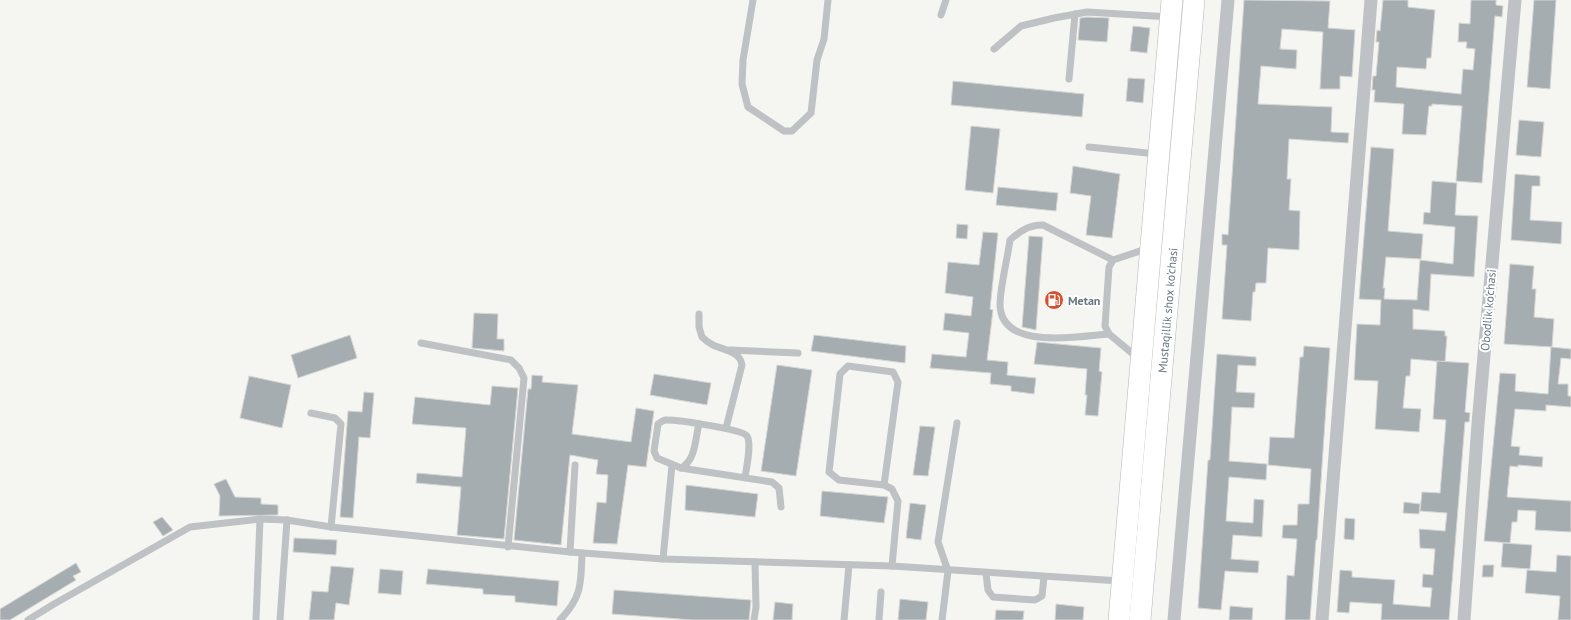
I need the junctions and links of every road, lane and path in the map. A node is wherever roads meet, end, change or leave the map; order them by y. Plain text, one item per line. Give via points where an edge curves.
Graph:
1 (754, 0) edge
2 (828, 0) edge
3 (946, 0) edge
4 (1194, 0) edge
5 (1228, 0) edge
6 (1371, 0) edge
7 (1515, 0) edge
8 (1171, 9) edge
9 (1075, 14) junction
10 (941, 15) dead end
11 (994, 49) dead end
12 (1069, 79) dead end
13 (1090, 147) dead end
14 (1159, 154) junction
15 (1151, 247) junction
16 (1113, 260) junction
17 (699, 314) dead end
18 (1109, 334) junction
19 (421, 343) dead end
20 (726, 350) junction
21 (798, 353) dead end
22 (1141, 361) junction
23 (311, 413) dead end
24 (957, 422) dead end
25 (699, 424) junction
26 (726, 428) junction
27 (672, 464) junction
28 (575, 465) dead end
29 (681, 468) junction
30 (745, 478) junction
31 (884, 485) junction
32 (781, 507) dead end
33 (260, 519) junction
34 (287, 520) junction
35 (331, 527) junction
36 (508, 547) junction
37 (570, 552) junction
38 (582, 553) junction
39 (663, 559) junction
40 (755, 562) junction
41 (849, 565) junction
42 (892, 566) junction
43 (948, 571) junction
44 (986, 573) junction
45 (1044, 577) junction
46 (1122, 582) junction
47 (881, 592) dead end
48 (28, 620) edge
49 (256, 620) edge
50 (280, 620) edge
51 (560, 620) edge
52 (754, 620) edge
53 (844, 620) edge
54 (879, 620) edge
55 (942, 620) edge
56 (1119, 620) edge
57 (1140, 620) edge
58 (1174, 620) edge
59 (1322, 620) edge
60 (1464, 620) edge

1 - 2 lane via 742,84 748,107 784,131 792,131 810,113 817,60 824,39
3 - 10 lane
4 - 57 main road, Mustaqillik shox ko'chasi
5 - 58 street
6 - 59 street
7 - 60 street, Obodlik ko'chasi via 1478,424
8 - 9 lane
8 - 14 main road, Mustaqillik shox ko'chasi
9 - 11 lane via 1021,26
9 - 12 lane
13 - 14 lane
14 - 15 main road, Mustaqillik shox ko'chasi
15 - 16 lane
15 - 22 main road, Mustaqillik shox ko'chasi
16 - 18 lane via 1109,267 1105,326
16 - 18 lane via 1043,225 1033,225 1021,230 1010,240 1000,304 1004,321 1023,336 1042,338
17 - 20 lane via 702,338
18 - 22 lane
19 - 36 lane via 511,360 520,368 524,378
20 - 21 lane
20 - 26 lane via 738,356 742,365
22 - 46 main road, Mustaqillik shox ko'chasi
23 - 35 lane via 335,418 341,424
24 - 43 lane via 938,542
25 - 26 lane
25 - 27 lane via 665,420 658,424 654,451 657,458
25 - 29 lane via 691,458 688,464
26 - 30 lane via 747,435 749,443
27 - 29 lane
27 - 39 lane
28 - 37 lane
29 - 30 lane
30 - 32 lane via 772,482 779,488
31 - 31 lane via 839,480 830,472 840,374 848,366 893,372 898,382
31 - 42 lane via 892,489 898,501
33 - 34 lane
33 - 48 lane via 190,527
33 - 49 lane
34 - 35 lane
34 - 50 lane
35 - 36 lane
36 - 37 lane
37 - 38 lane
38 - 39 lane
38 - 51 lane via 581,588 571,608
39 - 40 lane
40 - 41 lane
40 - 52 lane
41 - 42 lane
41 - 53 lane
42 - 43 lane
43 - 44 lane
43 - 55 lane
44 - 45 lane
44 - 45 lane via 988,590 993,597 1035,600 1042,596
45 - 46 lane
46 - 56 main road, Mustaqillik shox ko'chasi
47 - 54 lane

